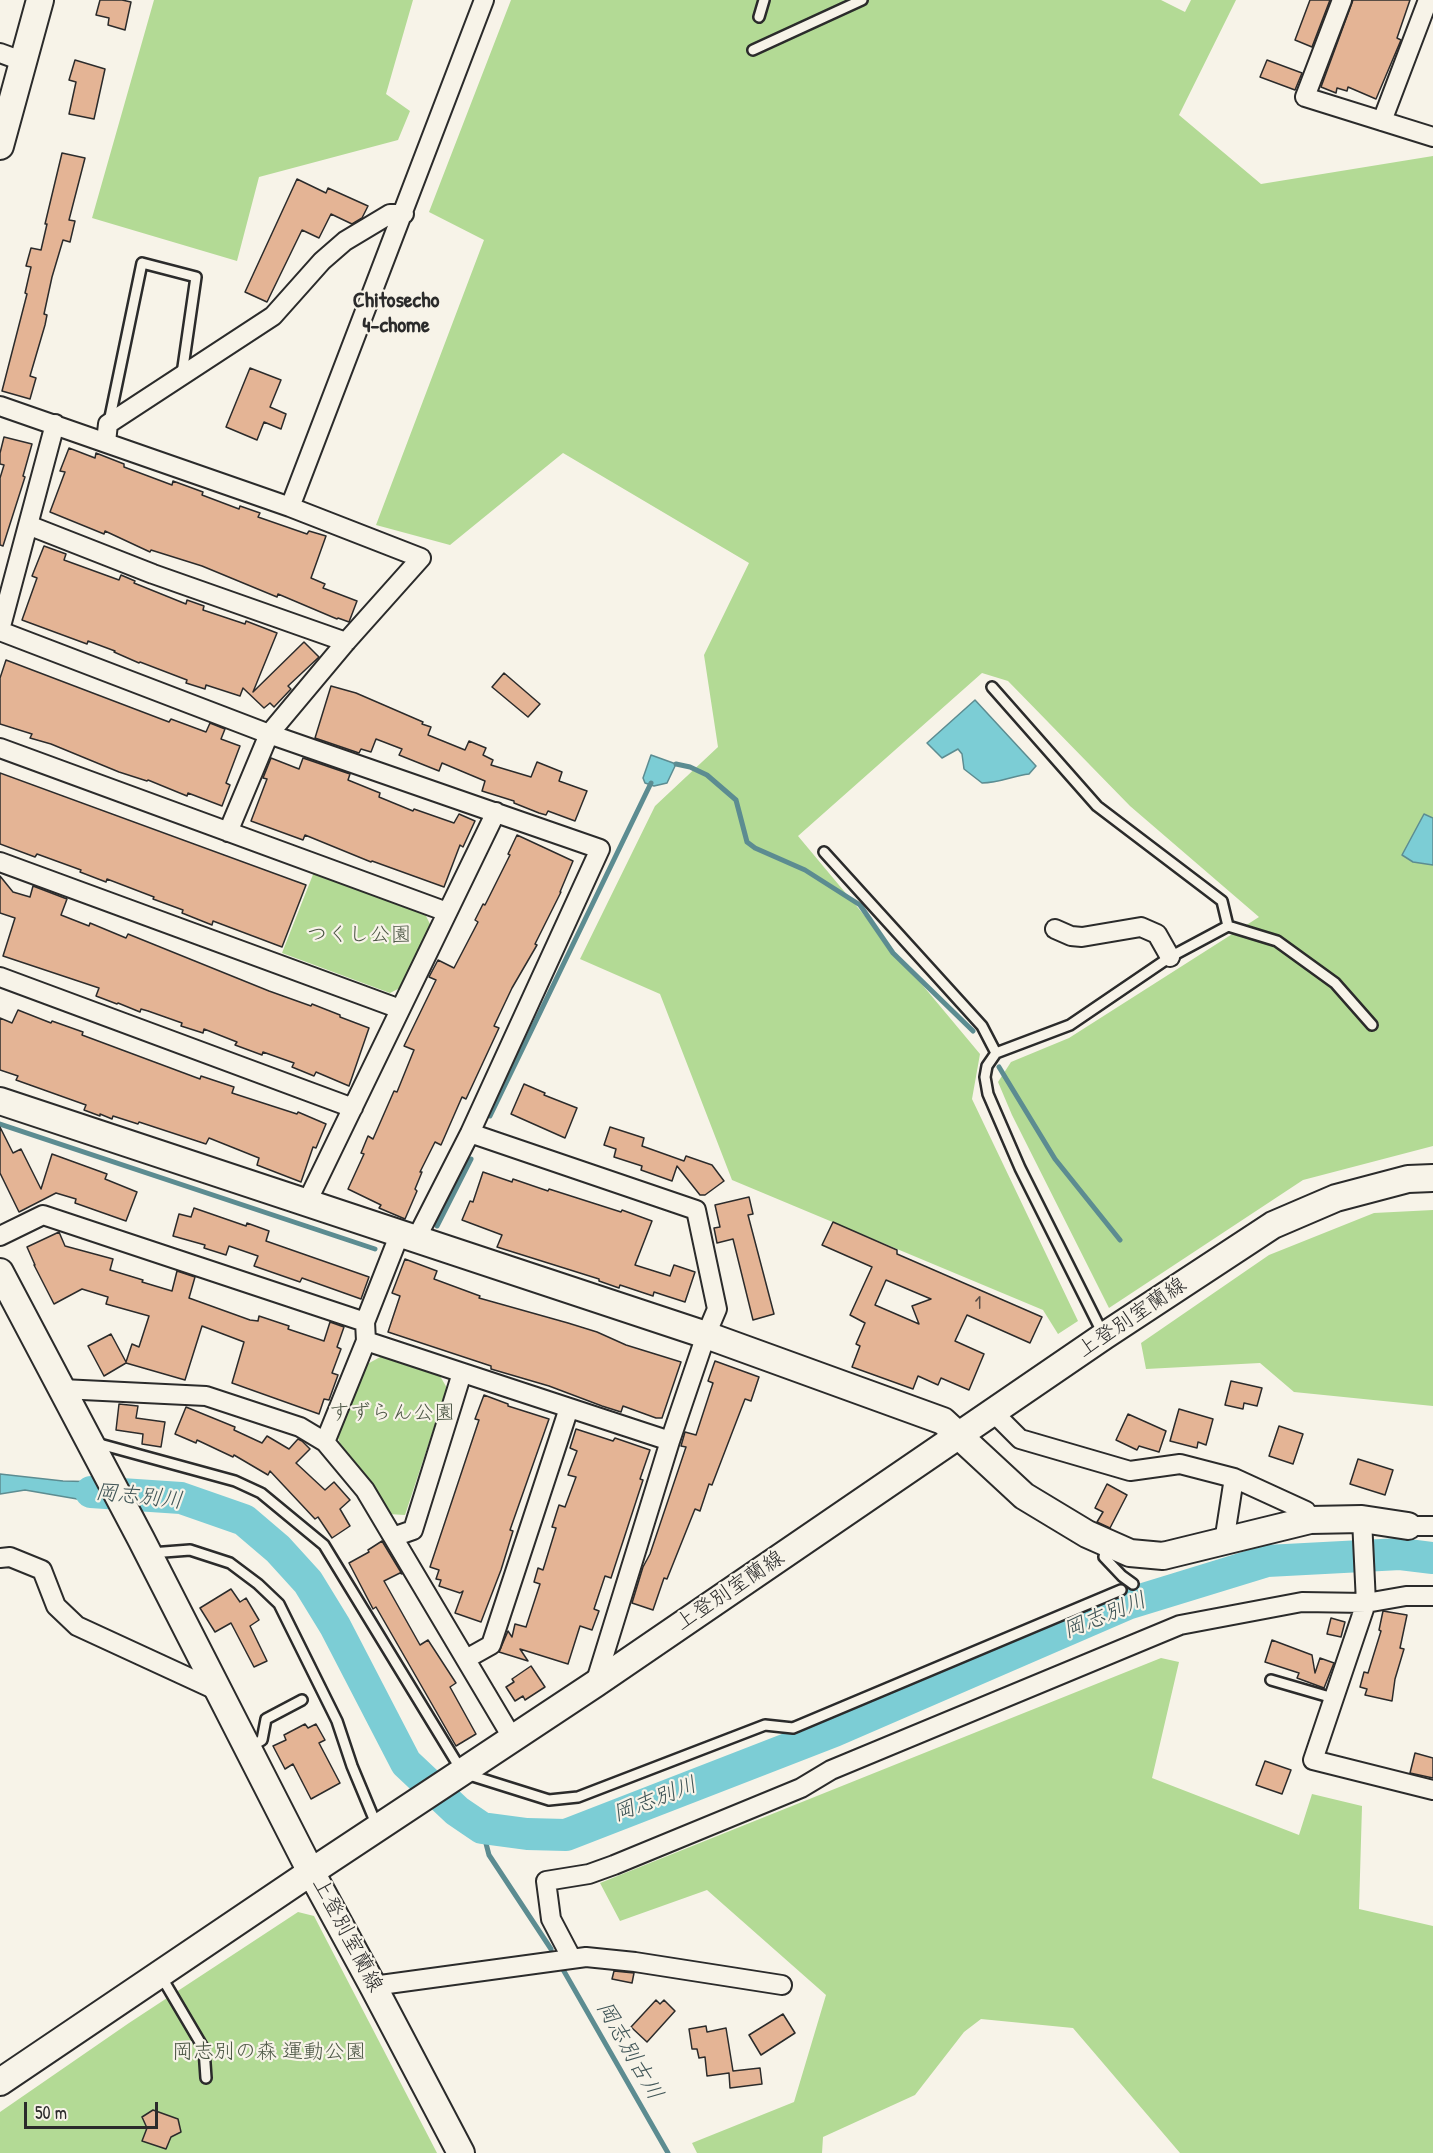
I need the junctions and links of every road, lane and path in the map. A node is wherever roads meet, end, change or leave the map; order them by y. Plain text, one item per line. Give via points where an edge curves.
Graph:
1 (39, 0) edge
2 (484, 0) edge
3 (862, 0) edge
4 (1342, 0) edge
5 (1428, 0) edge
6 (767, 1) edge
7 (759, 17) dead end
8 (753, 50) dead end
9 (11, 57) edge
10 (1382, 121) junction
11 (1433, 137) edge
12 (0, 146) edge
13 (404, 214) junction
14 (181, 376) junction
15 (0, 406) edge
16 (55, 424) junction
17 (108, 424) junction
18 (106, 442) junction
19 (290, 507) junction
20 (28, 525) junction
21 (0, 631) edge
22 (346, 642) junction
23 (992, 687) dead end
24 (270, 734) junction
25 (0, 748) edge
26 (496, 812) junction
27 (228, 832) junction
28 (824, 852) dead end
29 (0, 862) edge
30 (447, 912) junction
31 (1228, 926) junction
32 (1055, 929) dead end
33 (1170, 957) junction
34 (0, 977) edge
35 (400, 1009) junction
36 (1371, 1025) dead end
37 (996, 1053) junction
38 (0, 1101) edge
39 (353, 1108) junction
40 (470, 1133) junction
41 (1433, 1178) edge
42 (307, 1202) junction
43 (0, 1236) edge
44 (408, 1236) junction
45 (0, 1272) edge
46 (365, 1322) junction
47 (706, 1335) junction
48 (1104, 1336) junction
49 (366, 1341) junction
50 (462, 1373) junction
51 (62, 1389) junction
52 (569, 1408) junction
53 (993, 1412) junction
54 (959, 1436) junction
55 (670, 1441) junction
56 (325, 1442) junction
57 (96, 1452) junction
58 (1234, 1478) junction
59 (1310, 1520) junction
60 (1420, 1526) edge
61 (1363, 1532) junction
62 (393, 1537) junction
63 (1224, 1542) junction
64 (1107, 1544) junction
65 (145, 1546) junction
66 (0, 1558) edge
67 (1133, 1584) dead end
68 (1121, 1590) dead end
69 (1366, 1596) junction
70 (1433, 1596) edge
71 (466, 1659) junction
72 (1271, 1680) dead end
73 (595, 1684) junction
74 (218, 1691) junction
75 (1333, 1698) junction
76 (302, 1700) dead end
77 (513, 1739) junction
78 (248, 1748) junction
79 (459, 1775) junction
80 (1433, 1790) edge
81 (386, 1824) junction
82 (311, 1872) junction
83 (572, 1959) junction
84 (160, 1974) junction
85 (782, 1985) dead end
86 (374, 1986) junction
87 (206, 2078) dead end
88 (0, 2082) edge
89 (461, 2153) edge

1 - 9 street
2 - 13 street
3 - 8 lane
4 - 10 street via 1305,97
5 - 10 street
6 - 7 lane
9 - 12 street
10 - 11 street
13 - 14 street via 390,214 345,241 273,316
13 - 19 street
14 - 17 street
14 - 17 lane via 196,277 142,263
15 - 16 street
16 - 18 street
16 - 20 street
17 - 18 street
18 - 19 street
19 - 22 street via 421,558
20 - 21 street
20 - 22 street
21 - 24 street
22 - 24 street
23 - 31 lane via 1097,806 1222,901
24 - 26 street
24 - 27 street
25 - 27 street
26 - 30 street
26 - 40 street via 600,849
27 - 30 street
28 - 37 lane via 982,1026
29 - 35 street
30 - 35 street
31 - 33 lane
31 - 36 lane via 1277,941 1335,983
32 - 33 street via 1082,937 1141,927 1157,934
33 - 37 lane via 1070,1024
34 - 39 street
35 - 39 street
37 - 48 lane via 987,1066 988,1094 1020,1168
38 - 42 street
39 - 42 street
40 - 44 street
40 - 47 street via 696,1210 717,1309
41 - 48 street, 上登別室蘭線 via 1408,1179 1336,1198 1273,1225
42 - 44 street
43 - 46 street via 43,1215
44 - 46 street
44 - 47 street
45 - 51 street
46 - 49 street
47 - 54 street via 943,1421
47 - 55 street
48 - 53 street, 上登別室蘭線
49 - 50 street
49 - 56 street
50 - 52 street
50 - 62 street via 413,1530
51 - 56 street via 206,1396 300,1427
51 - 57 street
52 - 55 street
52 - 71 street via 491,1645
53 - 54 street, 上登別室蘭線
53 - 58 street via 1020,1439 1130,1471 1179,1464
54 - 64 street via 1024,1496
54 - 73 street, 上登別室蘭線
55 - 73 street
56 - 62 street via 365,1490
57 - 65 street
57 - 79 lane via 235,1481 261,1492 324,1545
58 - 59 street via 1306,1511
58 - 63 street
59 - 61 street
59 - 63 street
60 - 61 street
61 - 69 street
62 - 71 street
63 - 64 street via 1163,1556 1130,1553
64 - 67 lane via 1104,1557
65 - 74 street
65 - 81 lane via 190,1550 230,1563 279,1604 337,1721 352,1766
66 - 74 street via 10,1557 42,1570 56,1606 77,1626
68 - 79 lane via 793,1728 765,1725 578,1797 549,1800
69 - 70 street
69 - 75 street
69 - 83 street via 1302,1602 1180,1625 614,1865 589,1874 546,1881 551,1919
71 - 77 street
72 - 75 lane
73 - 77 street, 上登別室蘭線
74 - 78 street
75 - 80 street via 1313,1760
76 - 78 lane via 266,1719 262,1740
77 - 79 street, 上登別室蘭線
78 - 82 street
79 - 81 street, 上登別室蘭線
81 - 82 street, 上登別室蘭線
82 - 84 street
82 - 86 street, 上登別室蘭線
83 - 85 street via 636,1962
83 - 86 street
84 - 87 lane via 204,2049
84 - 88 street
86 - 89 street, 上登別室蘭線

